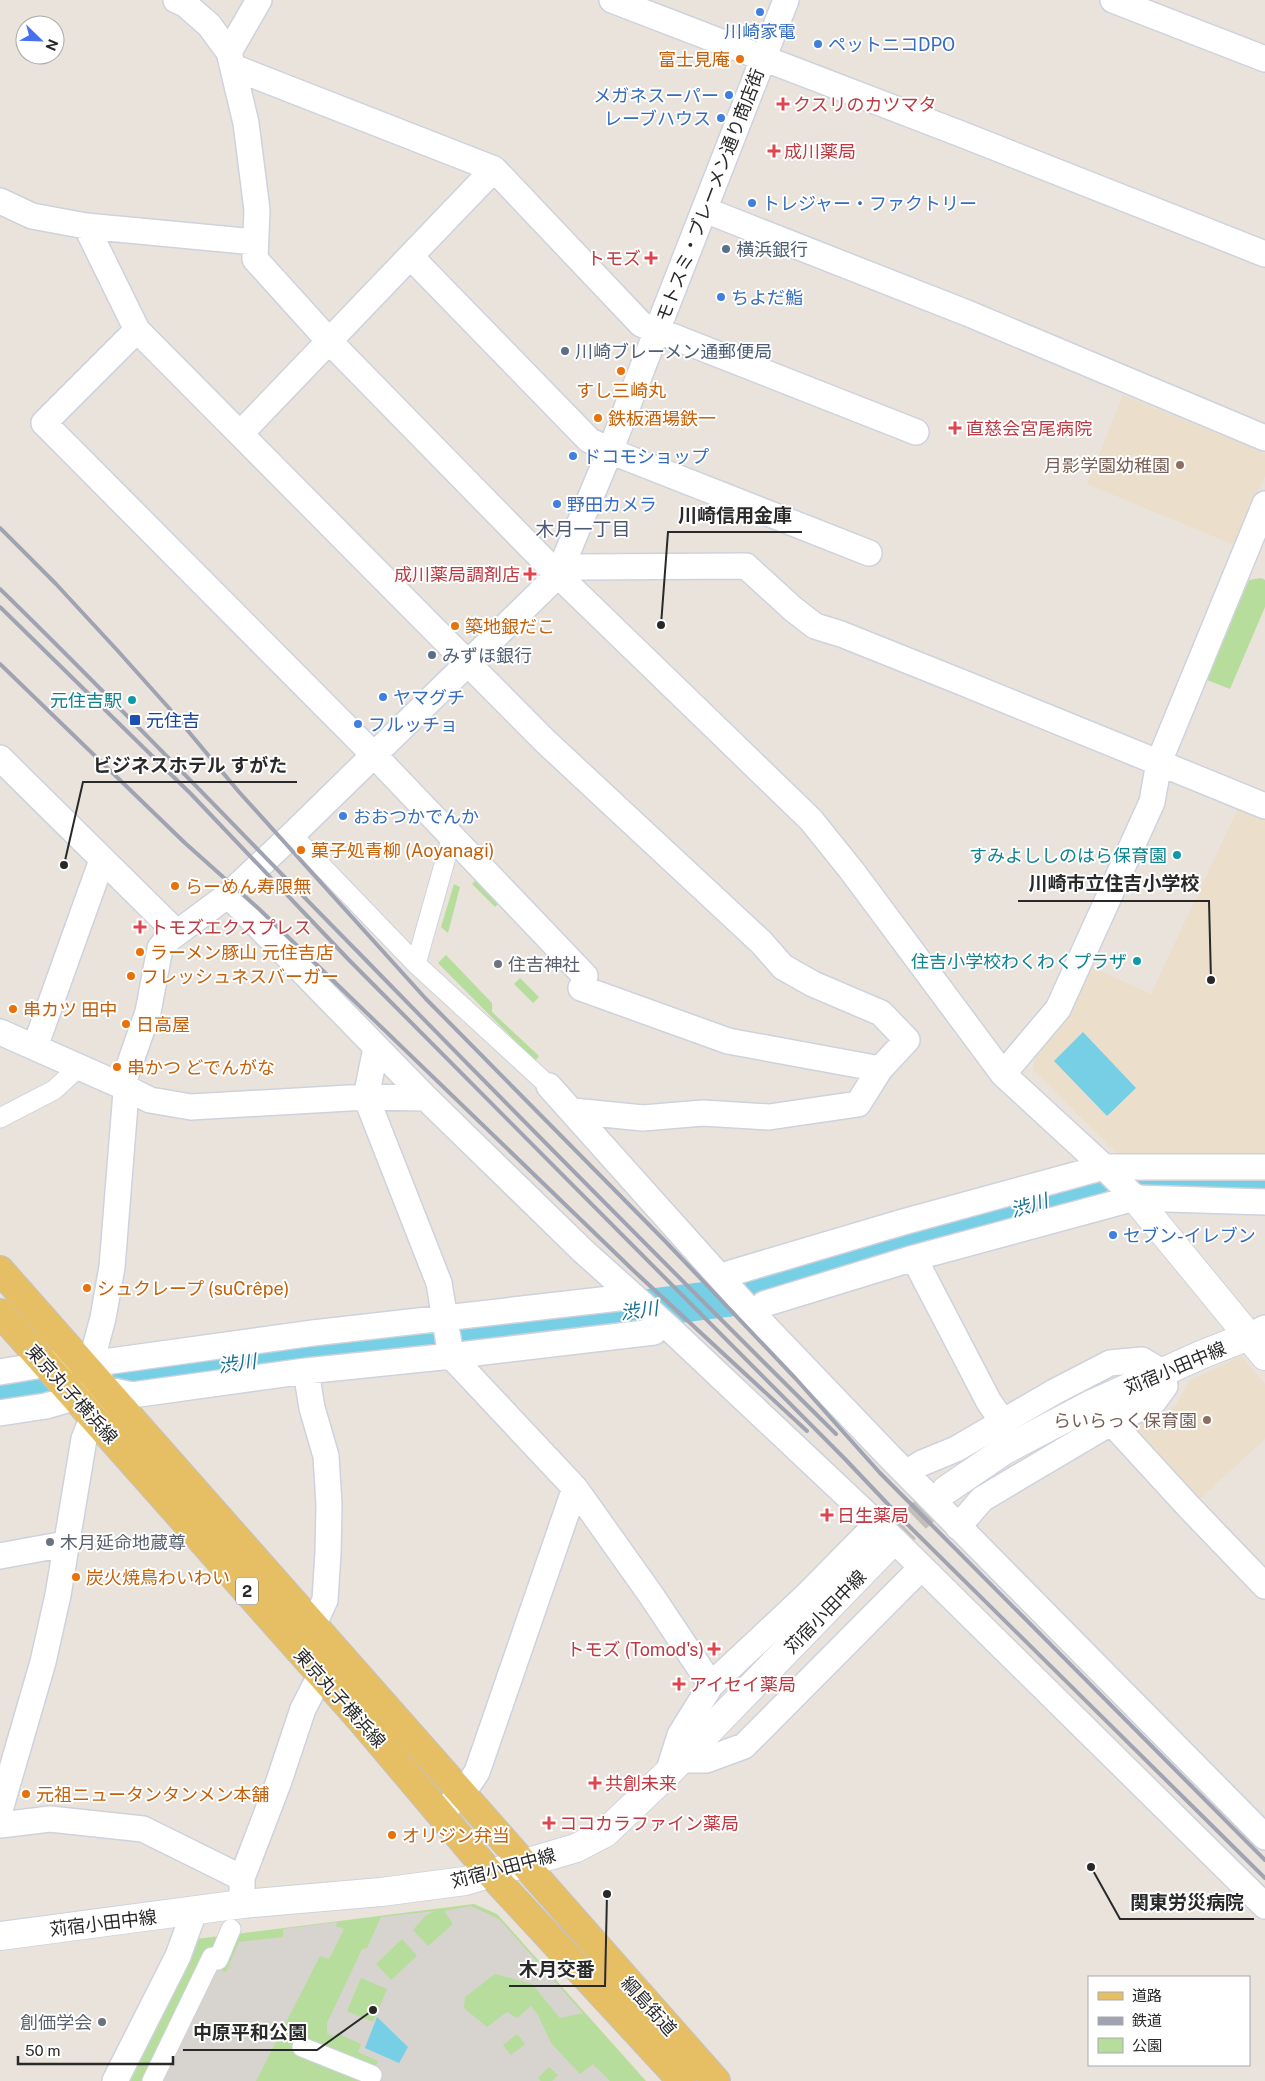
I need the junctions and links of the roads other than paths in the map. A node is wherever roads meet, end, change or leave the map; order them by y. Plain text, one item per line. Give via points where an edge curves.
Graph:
1 (176, 0) edge
2 (259, 0) edge
3 (612, 0) edge
4 (786, 0) edge
5 (1113, 0) edge
6 (763, 58) junction
7 (231, 59) junction
8 (1265, 60) edge
9 (494, 169) junction
10 (0, 200) edge
11 (705, 210) junction
12 (86, 226) junction
13 (255, 242) junction
14 (1265, 254) edge
15 (411, 256) junction
16 (137, 330) junction
17 (657, 330) junction
18 (330, 342) junction
19 (916, 432) dead end
20 (241, 433) junction
21 (1265, 438) edge
22 (610, 451) junction
23 (1265, 504) edge
24 (869, 553) dead end
25 (558, 575) junction
26 (468, 664) junction
27 (375, 756) junction
28 (0, 758) edge
29 (1159, 762) junction
30 (1265, 806) edge
31 (292, 836) junction
32 (452, 836) junction
33 (102, 860) junction
34 (228, 895) junction
35 (176, 933) junction
36 (416, 964) junction
37 (0, 1032) edge
38 (35, 1047) junction
39 (376, 1048) junction
40 (79, 1067) junction
41 (880, 1069) junction
42 (1002, 1074) junction
43 (122, 1086) junction
44 (549, 1086) joint
45 (366, 1097) junction
46 (426, 1098) junction
47 (573, 1111) junction
48 (0, 1118) edge
49 (1104, 1167) junction
50 (1265, 1167) edge
51 (1135, 1198) junction
52 (1265, 1202) edge
53 (914, 1258) junction
54 (0, 1270) edge
55 (723, 1280) junction
56 (628, 1291) junction
57 (0, 1313) edge
58 (754, 1315) junction
59 (445, 1318) junction
60 (664, 1324) junction
61 (1260, 1340) edge
62 (451, 1356) junction
63 (85, 1359) junction
64 (44, 1365) junction
65 (306, 1371) junction
66 (0, 1372) edge
67 (1162, 1372) junction
68 (104, 1389) junction
69 (74, 1398) junction
70 (0, 1413) edge
71 (93, 1418) junction
72 (1003, 1422) junction
73 (1112, 1422) junction
74 (906, 1474) junction
75 (575, 1488) junction
76 (946, 1490) tunnel mouth
77 (958, 1527) junction
78 (882, 1536) junction
79 (66, 1544) junction
80 (0, 1556) edge
81 (922, 1568) junction
82 (1265, 1586) edge
83 (313, 1626) junction
84 (292, 1644) junction
85 (320, 1676) junction
86 (711, 1685) junction
87 (675, 1766) junction
88 (462, 1794) junction
89 (0, 1810) edge
90 (440, 1813) junction
91 (0, 1825) edge
92 (1265, 1837) edge
93 (523, 1864) junction
94 (490, 1873) junction
95 (242, 1891) junction
96 (1265, 1906) edge
97 (194, 1912) junction
98 (232, 1929) dead end
99 (0, 1936) edge
100 (302, 2047) dead end
101 (372, 2075) dead end
102 (115, 2081) edge
103 (152, 2081) edge
104 (682, 2081) edge
105 (716, 2081) edge

1 - 7 street via 210,25
2 - 7 street
3 - 6 street
4 - 6 street, モトスミ・ブレーメン通り商店街
5 - 8 street
6 - 11 street, モトスミ・ブレーメン通り商店街
6 - 14 street
7 - 9 street
7 - 13 street via 246,123 257,210
9 - 15 street
9 - 17 street via 641,324
10 - 12 street via 32,216
11 - 17 street, モトスミ・ブレーメン通り商店街
11 - 21 street via 967,312
12 - 13 street
12 - 16 street
13 - 18 street via 255,258
15 - 18 street
15 - 22 street via 589,440
16 - 20 street
16 - 27 street via 44,423
17 - 19 street
17 - 22 street, モトスミ・ブレーメン通り商店街
18 - 20 street
18 - 25 street
20 - 26 street
22 - 24 street
22 - 25 street, モトスミ・ブレーメン通り商店街
23 - 29 street
25 - 26 street, モトスミ・ブレーメン通り商店街
25 - 29 street via 578,567 746,566 815,626
25 - 42 street via 811,820
26 - 27 street, モトスミ・ブレーメン通り商店街
26 - 41 street via 784,966 813,984 881,1013 907,1040
27 - 31 street, モトスミ・ブレーメン通り商店街
27 - 32 street
28 - 33 street
29 - 30 street
29 - 42 street via 1152,802 1058,1009
31 - 34 street, モトスミ・ブレーメン通り商店街
31 - 36 street
32 - 36 street
32 - 41 street via 583,982 728,1041
33 - 35 street
33 - 38 street
34 - 35 street, モトスミ・ブレーメン通り商店街
34 - 39 street
35 - 43 street, モトスミ・ブレーメン通り商店街 via 160,948 148,1012
36 - 44 street
37 - 38 street
38 - 40 street
39 - 45 street
39 - 46 street
40 - 43 street
40 - 48 street via 54,1090
41 - 47 street via 858,1104 769,1117 703,1113 643,1118
42 - 49 street
43 - 45 street via 150,1100 191,1107
43 - 63 street via 126,1092 112,1267 103,1318
44 - 47 street
45 - 46 street
45 - 59 street via 439,1283
46 - 56 street
47 - 55 street
49 - 50 street
49 - 51 street
49 - 55 street via 731,1272
51 - 52 street
51 - 53 street
51 - 61 street
53 - 58 street via 764,1304
53 - 72 street via 989,1402
54 - 63 main road, 東京丸子横浜線 / 2
55 - 58 street
56 - 59 street via 619,1298
56 - 60 street
57 - 64 main road, 東京丸子横浜線 / 2
58 - 74 street
59 - 62 street
59 - 63 street via 313,1332 111,1361
60 - 62 street via 654,1332
60 - 78 street
61 - 67 street, 苅宿小田中線
62 - 65 street
62 - 75 street
63 - 64 street
63 - 68 main road, 東京丸子横浜線 / 2
64 - 66 street
64 - 69 main road, 東京丸子横浜線 / 2
65 - 68 street via 132,1395
65 - 83 street via 312,1408 326,1456 329,1505 325,1600
67 - 72 street via 1142,1360 1110,1364
67 - 73 street via 1165,1386 1154,1401
67 - 76 street, 苅宿小田中線 via 1005,1450
68 - 69 street
68 - 71 street
68 - 83 main road, 東京丸子横浜線 / 2
69 - 70 street
69 - 71 main road, 東京丸子横浜線 / 2
71 - 79 street via 84,1439
71 - 84 main road, 東京丸子横浜線 / 2
72 - 74 street
73 - 77 street via 982,1499
73 - 82 street
74 - 77 street
75 - 86 street
75 - 88 street via 478,1772
77 - 92 street
78 - 81 street
78 - 86 street via 784,1617
78 - 87 street, 苅宿小田中線
79 - 80 street
79 - 89 street via 43,1662
81 - 87 street via 744,1746 706,1760
81 - 96 street
83 - 84 street
83 - 88 main road, 東京丸子横浜線 / 2
84 - 85 main road, 東京丸子横浜線 / 2
85 - 90 main road, 東京丸子横浜線 / 2
85 - 95 street via 303,1709
86 - 87 street via 680,1735
87 - 93 street, 苅宿小田中線 via 605,1833 576,1848
88 - 90 street
88 - 93 main road, 東京丸子横浜線 / 2
90 - 94 main road, 東京丸子横浜線 / 2
91 - 95 street via 50,1819 143,1830
93 - 94 street, 苅宿小田中線
93 - 105 main road, 綱島街道 / 2
94 - 95 street, 苅宿小田中線 via 465,1880 381,1892
94 - 104 main road, 東京丸子横浜線 / 2
95 - 97 street, 苅宿小田中線
97 - 99 street, 苅宿小田中線
97 - 102 street via 178,1956
98 - 103 street via 218,1960 212,1957
100 - 101 street

